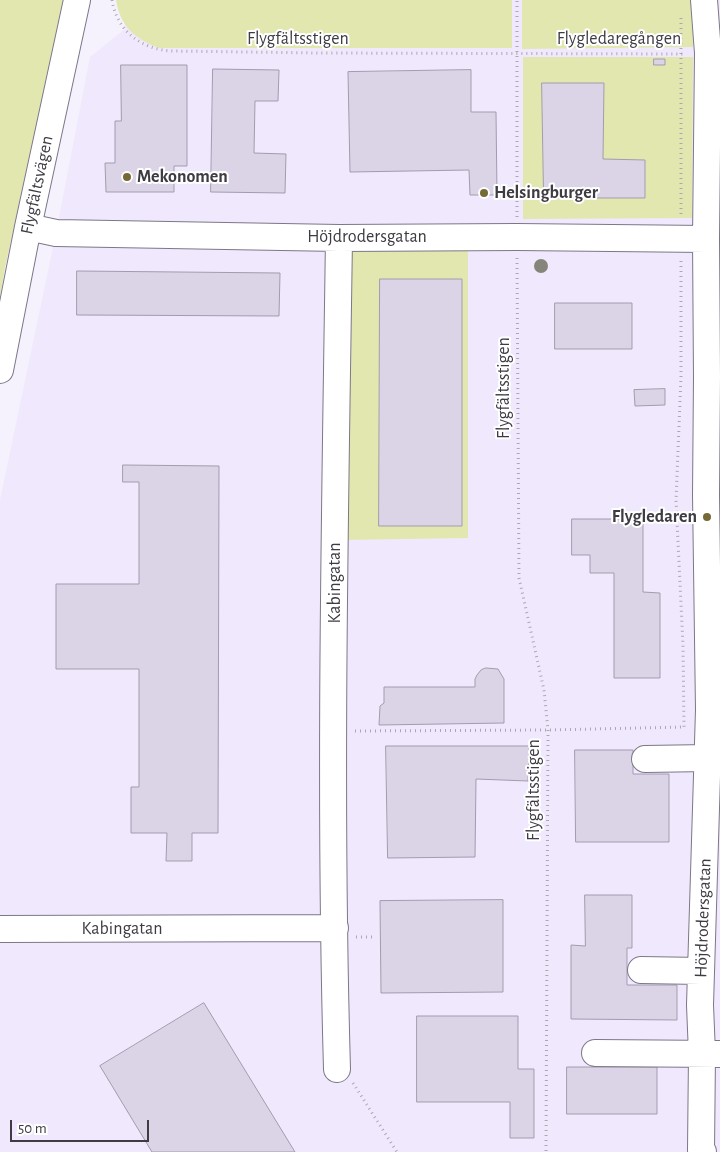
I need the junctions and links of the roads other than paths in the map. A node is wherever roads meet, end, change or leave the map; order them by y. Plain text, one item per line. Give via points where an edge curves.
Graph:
1 (76, 0) edge
2 (704, 0) edge
3 (28, 228) junction
4 (338, 238) junction
5 (693, 239) junction
6 (0, 370) edge
7 (706, 718) edge
8 (708, 758) junction
9 (645, 759) dead end
10 (712, 897) edge
11 (335, 928) junction
12 (0, 929) edge
13 (641, 970) dead end
14 (701, 971) junction
15 (595, 1053) dead end
16 (711, 1054) edge
17 (337, 1069) road end
18 (703, 1152) edge

1 - 3 street, Flygfältsvägen
2 - 5 street, Höjdrodersgatan via 708,53
3 - 4 street, Höjdrodersgatan via 56,233
3 - 6 street, Flygfältsvägen
4 - 5 street, Höjdrodersgatan
4 - 11 street, Kabingatan
5 - 7 street, Höjdrodersgatan via 707,369
7 - 8 street, Höjdrodersgatan
8 - 9 street
8 - 10 street, Höjdrodersgatan
10 - 14 street, Höjdrodersgatan
11 - 12 street, Kabingatan
11 - 17 street, Kabingatan
13 - 14 street
14 - 16 street, Höjdrodersgatan via 700,1006
15 - 16 street
16 - 18 street, Höjdrodersgatan

